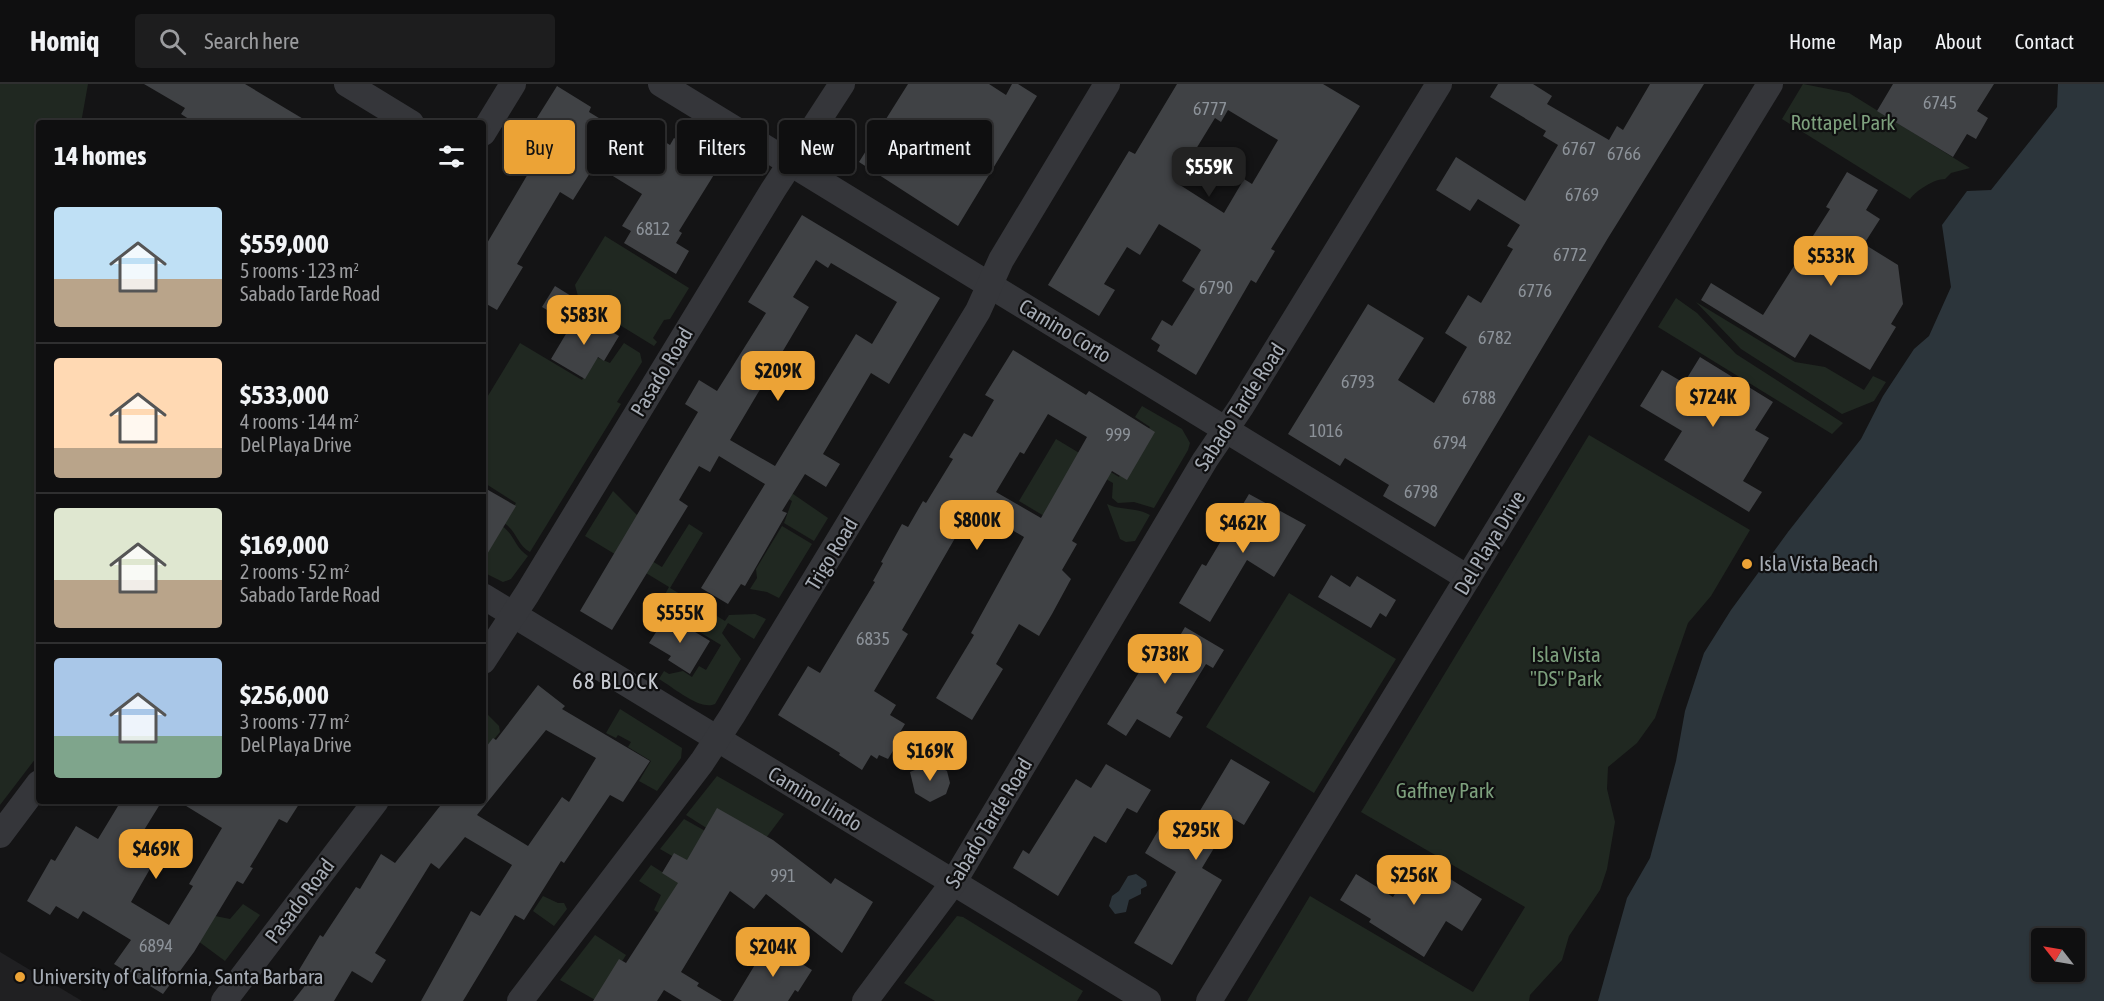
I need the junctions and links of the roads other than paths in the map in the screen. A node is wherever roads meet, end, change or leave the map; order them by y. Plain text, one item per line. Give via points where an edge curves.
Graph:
1 (347, 84) edge
2 (513, 84) edge
3 (661, 84) edge
4 (842, 84) edge
5 (1107, 84) edge
6 (1439, 84) edge
7 (1770, 84) edge
8 (406, 120) edge
9 (819, 120) edge
10 (486, 128) edge
11 (779, 158) edge
12 (784, 174) edge
13 (805, 174) edge
14 (989, 285) junction
15 (1226, 430) junction
16 (1468, 578) junction
17 (486, 598) edge
18 (514, 615) junction
19 (486, 657) edge
20 (717, 740) junction
21 (36, 787) edge
22 (374, 804) edge
23 (0, 835) edge
24 (953, 883) junction
25 (224, 1001) edge
26 (520, 1001) edge
27 (865, 1001) edge
28 (1148, 1001) edge
29 (1209, 1001) edge

1 - 8 street
2 - 10 street
3 - 11 street, Camino Corto
4 - 9 street, Pasado Road
5 - 14 street, Trigo Road
6 - 15 street, Sabado Tarde Road
7 - 16 street, Del Playa Drive
12 - 18 street, Pasado Road
13 - 14 street, Camino Corto
14 - 15 street, Camino Corto
14 - 20 street, Trigo Road via 978,311
15 - 16 street, Camino Corto
15 - 24 street, Sabado Tarde Road
16 - 29 street, Del Playa Drive
17 - 18 street, Camino Lindo
18 - 19 street, Pasado Road
18 - 20 street, Camino Lindo
20 - 24 street, Camino Lindo
20 - 26 street, Trigo Road
21 - 23 street
22 - 25 street, Pasado Road
24 - 27 street, Sabado Tarde Road
24 - 28 street, Camino Lindo

